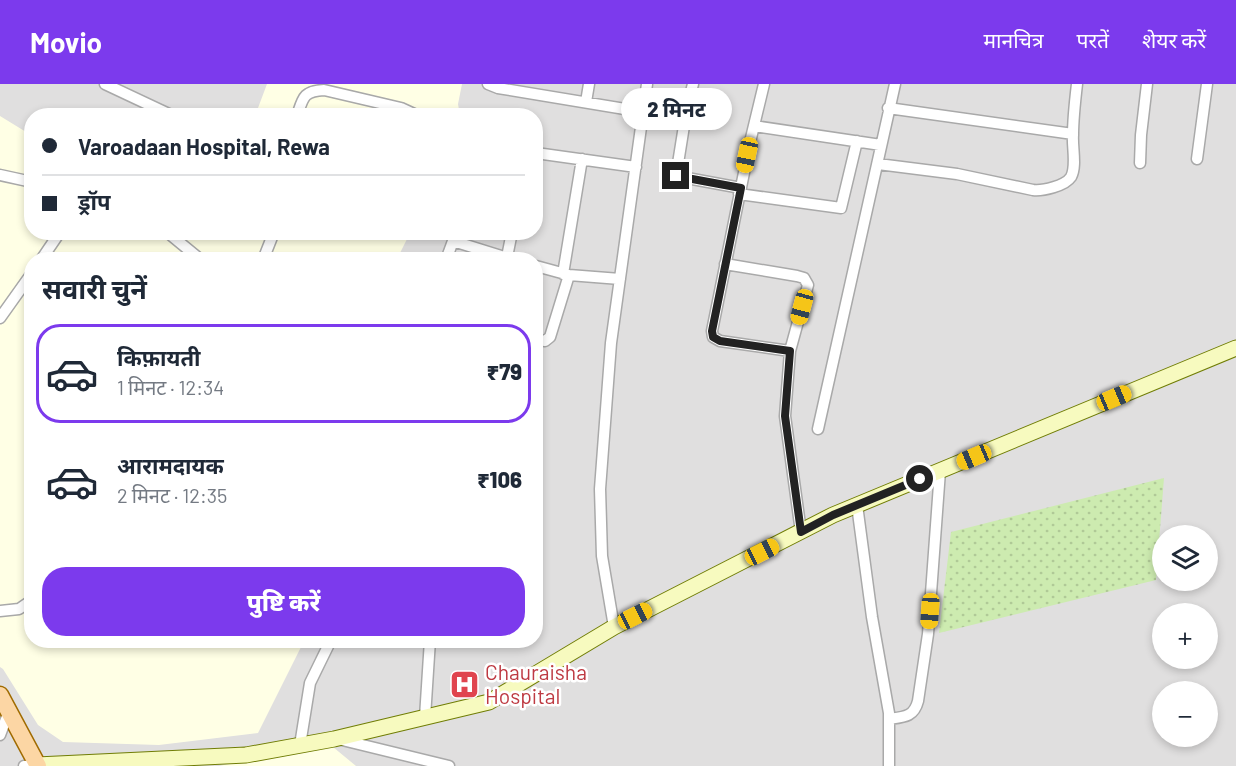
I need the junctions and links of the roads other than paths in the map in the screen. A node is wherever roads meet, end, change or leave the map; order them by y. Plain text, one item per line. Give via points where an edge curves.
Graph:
1 (105, 84) edge
2 (488, 84) edge
3 (589, 84) edge
4 (647, 84) edge
5 (693, 84) edge
6 (764, 84) edge
7 (895, 84) edge
8 (1077, 84) edge
9 (1146, 84) edge
10 (1207, 84) edge
11 (543, 89) edge
12 (586, 102) junction
13 (156, 108) edge
14 (299, 108) edge
15 (401, 108) edge
16 (888, 108) junction
17 (643, 112) junction
18 (754, 126) junction
19 (1073, 134) junction
20 (857, 141) junction
21 (881, 145) junction
22 (543, 154) edge
23 (582, 159) junction
24 (1197, 159) dead end
25 (1140, 163) dead end
26 (878, 164) junction
27 (636, 167) junction
28 (0, 175) edge
29 (24, 180) edge
30 (740, 191) junction
31 (177, 240) edge
32 (463, 240) edge
33 (191, 252) edge
34 (495, 252) edge
35 (725, 264) junction
36 (543, 268) edge
37 (566, 274) junction
38 (620, 279) junction
39 (24, 281) edge
40 (4, 302) edge
41 (0, 318) edge
42 (543, 341) edge
43 (1236, 348) edge
44 (790, 351) junction
45 (818, 429) dead end
46 (940, 471) junction
47 (857, 505) junction
48 (801, 532) junction
49 (24, 606) edge
50 (0, 611) edge
51 (614, 627) junction
52 (327, 648) edge
53 (429, 648) edge
54 (0, 694) edge
55 (9, 711) junction
56 (425, 717) junction
57 (889, 719) junction
58 (0, 735) edge
59 (334, 739) junction
60 (300, 745) junction
61 (33, 766) edge
62 (449, 766) edge
63 (889, 766) edge

1 - 13 street
2 - 11 street via 498,88
3 - 12 street
4 - 17 street
5 - 30 street via 676,176
6 - 18 street
7 - 16 street
8 - 19 street
9 - 25 street
10 - 24 street
11 - 12 street
12 - 17 street
14 - 15 street via 302,98 313,90
16 - 19 street
16 - 21 street
17 - 27 street
18 - 20 street
18 - 30 street
19 - 26 street via 1070,178 1039,190
20 - 21 street
20 - 30 street via 841,208
21 - 26 street
22 - 23 street
23 - 27 street
23 - 37 street
26 - 45 street
27 - 38 street
28 - 29 street
30 - 35 street
31 - 33 street
32 - 34 street
35 - 44 street via 713,337
35 - 44 street via 804,278 808,285
36 - 37 street
37 - 38 street
37 - 42 street via 550,337
38 - 51 street via 600,489 602,555
39 - 40 street
40 - 41 street
43 - 46 main road
44 - 48 street via 785,416
46 - 47 main road
46 - 57 street via 928,634 918,701 910,716
47 - 48 main road
47 - 57 street
48 - 51 main road
49 - 50 street
51 - 56 main road via 489,702
52 - 60 street via 310,683
53 - 56 street
54 - 55 main road
55 - 58 street
55 - 61 main road
56 - 59 main road
57 - 63 street
59 - 60 main road
59 - 62 street
60 - 61 main road via 246,754

